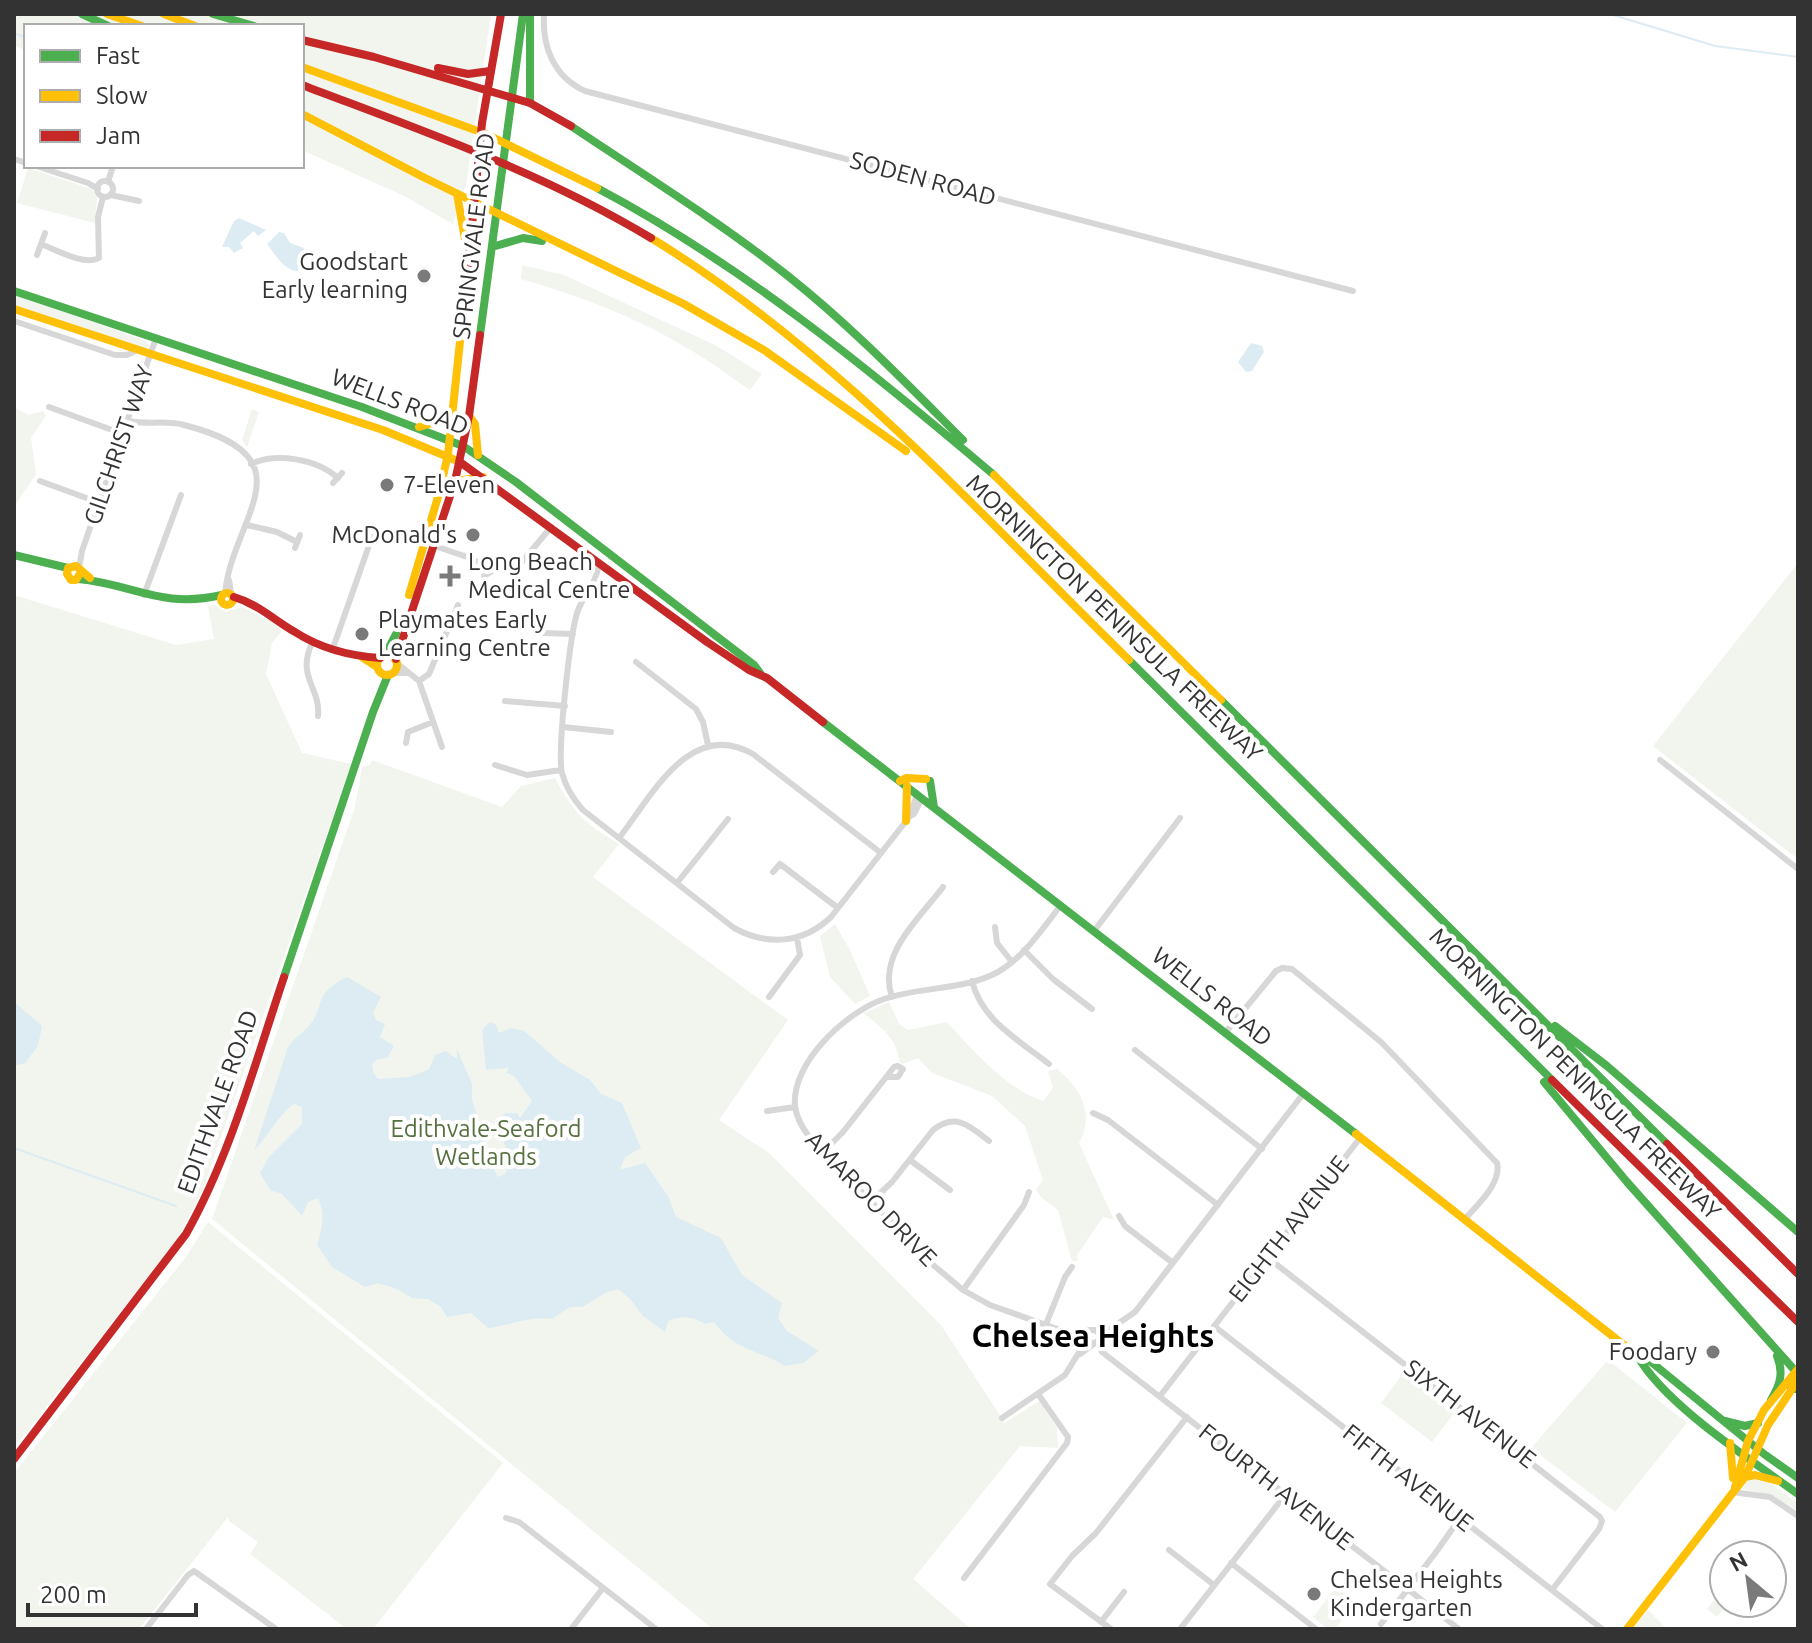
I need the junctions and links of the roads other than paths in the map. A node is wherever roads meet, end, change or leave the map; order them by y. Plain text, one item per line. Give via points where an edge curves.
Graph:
1 (82, 14) edge
2 (107, 14) edge
3 (164, 14) edge
4 (213, 14) edge
5 (501, 14) edge
6 (523, 14) edge
7 (530, 14) edge
8 (544, 14) edge
9 (104, 24) edge
10 (136, 24) edge
11 (190, 24) edge
12 (247, 24) edge
13 (304, 40) edge
14 (374, 57) junction
15 (304, 68) edge
16 (490, 71) junction
17 (304, 86) edge
18 (488, 90) junction
19 (511, 98) junction
20 (530, 103) junction
21 (304, 115) edge
22 (42, 168) edge
23 (112, 168) edge
24 (106, 187) junction
25 (457, 194) junction
26 (139, 201) dead end
27 (474, 201) junction
28 (496, 212) junction
29 (45, 233) dead end
30 (41, 244) junction
31 (492, 247) junction
32 (37, 255) dead end
33 (469, 258) junction
34 (594, 263) junction
35 (14, 291) edge
36 (1353, 291) dead end
37 (14, 309) edge
38 (14, 321) edge
39 (156, 338) junction
40 (137, 350) junction
41 (150, 355) junction
42 (49, 407) dead end
43 (454, 413) junction
44 (469, 416) junction
45 (129, 421) junction
46 (419, 427) junction
47 (123, 434) junction
48 (450, 439) junction
49 (463, 446) junction
50 (478, 455) junction
51 (448, 456) junction
52 (460, 462) junction
53 (251, 464) junction
54 (483, 477) junction
55 (338, 478) dead end
56 (40, 481) dead end
57 (455, 481) junction
58 (1010, 489) junction
59 (181, 495) dead end
60 (100, 503) junction
61 (982, 517) junction
62 (247, 525) junction
63 (551, 527) junction
64 (372, 537) dead end
65 (297, 542) dead end
66 (428, 544) junction
67 (14, 555) edge
68 (599, 562) junction
69 (74, 571) junction
70 (615, 575) junction
71 (596, 581) junction
72 (144, 595) junction
73 (227, 597) junction
74 (458, 605) dead end
75 (454, 615) junction
76 (477, 618) dead end
77 (541, 633) dead end
78 (573, 634) junction
79 (313, 641) junction
80 (333, 648) junction
81 (636, 662) dead end
82 (387, 665) junction
83 (760, 673) junction
84 (419, 681) junction
85 (505, 701) dead end
86 (565, 706) junction
87 (318, 716) dead end
88 (433, 722) junction
89 (563, 727) junction
90 (611, 732) dead end
91 (406, 743) dead end
92 (708, 745) junction
93 (442, 747) dead end
94 (1660, 760) dead end
95 (495, 765) dead end
96 (561, 770) junction
97 (903, 783) junction
98 (920, 796) junction
99 (934, 807) junction
100 (1180, 818) dead end
101 (728, 819) dead end
102 (908, 819) junction
103 (619, 838) junction
104 (881, 853) junction
105 (1798, 869) edge
106 (773, 872) dead end
107 (677, 883) junction
108 (943, 887) dead end
109 (1061, 905) junction
110 (838, 908) junction
111 (995, 927) dead end
112 (1094, 931) junction
113 (797, 938) junction
114 (1024, 950) junction
115 (1012, 962) junction
116 (972, 981) junction
117 (1513, 993) junction
118 (769, 997) dead end
119 (892, 997) junction
120 (1092, 1009) dead end
121 (1495, 1024) junction
122 (1225, 1033) junction
123 (1135, 1050) dead end
124 (1049, 1064) dead end
125 (886, 1077) dead end
126 (1303, 1094) junction
127 (795, 1107) junction
128 (767, 1111) dead end
129 (1093, 1113) dead end
130 (1360, 1138) junction
131 (989, 1141) dead end
132 (1262, 1149) junction
133 (823, 1152) junction
134 (910, 1160) junction
135 (950, 1190) dead end
136 (1029, 1192) dead end
137 (871, 1202) junction
138 (1218, 1205) junction
139 (1119, 1216) dead end
140 (1465, 1219) junction
141 (1798, 1232) edge
142 (1267, 1257) junction
143 (1173, 1263) junction
144 (1072, 1267) dead end
145 (1798, 1274) edge
146 (963, 1290) junction
147 (1798, 1322) edge
148 (1046, 1324) junction
149 (1214, 1326) junction
150 (1063, 1331) junction
151 (1075, 1338) junction
152 (1092, 1338) junction
153 (1771, 1346) junction
154 (1080, 1349) junction
155 (1637, 1355) junction
156 (1075, 1359) junction
157 (1798, 1374) edge
158 (1795, 1389) edge
159 (1038, 1394) junction
160 (1160, 1396) junction
161 (1771, 1400) junction
162 (1187, 1417) junction
163 (1002, 1418) dead end
164 (1720, 1419) junction
165 (1758, 1423) junction
166 (1748, 1441) junction
167 (1730, 1443) junction
168 (1757, 1448) junction
169 (1748, 1457) junction
170 (14, 1459) edge
171 (1745, 1477) junction
172 (1798, 1478) edge
173 (1782, 1483) junction
174 (1733, 1488) junction
175 (1286, 1494) junction
176 (1798, 1494) edge
177 (1798, 1516) edge
178 (506, 1518) dead end
179 (1460, 1518) junction
180 (1169, 1550) dead end
181 (1231, 1563) junction
182 (964, 1578) dead end
183 (1214, 1585) junction
184 (603, 1588) junction
185 (1408, 1589) junction
186 (1552, 1590) junction
187 (1124, 1592) dead end
188 (1101, 1622) junction
189 (1379, 1626) edge
190 (146, 1629) edge
191 (276, 1629) edge
192 (571, 1629) edge
193 (656, 1629) edge
194 (1111, 1629) edge
195 (1180, 1629) edge
196 (1316, 1629) edge
197 (1459, 1629) edge
198 (1602, 1629) edge
199 (1627, 1629) edge

1 - 9 main road
2 - 10 main road
3 - 11 main road
4 - 12 main road
5 - 16 main road, SPRINGVALE ROAD
6 - 19 main road, SPRINGVALE ROAD
7 - 20 main road
8 - 36 street, SODEN ROAD via 544,39 552,61 568,81 585,91
13 - 14 main road
14 - 16 main road via 468,74
14 - 18 main road
15 - 58 main road, MORNINGTON PENINSULA FREEWAY via 524,151 653,221 870,371
16 - 18 main road, SPRINGVALE ROAD
17 - 61 main road, MORNINGTON PENINSULA FREEWAY via 520,169 678,254 815,359
18 - 19 main road
18 - 27 main road, SPRINGVALE ROAD
19 - 20 main road
19 - 28 main road, SPRINGVALE ROAD
20 - 58 main road via 632,165 789,277 918,392
21 - 25 main road
22 - 24 street
23 - 24 street
24 - 26 street
24 - 30 street via 99,209 99,258 88,261
25 - 27 main road
25 - 33 main road
27 - 28 main road
27 - 33 main road, SPRINGVALE ROAD
28 - 31 main road, SPRINGVALE ROAD
28 - 34 main road
29 - 30 street
30 - 32 street
31 - 34 main road via 534,238
31 - 44 main road, SPRINGVALE ROAD
33 - 43 main road, SPRINGVALE ROAD
34 - 61 main road via 684,304 764,350 911,454
35 - 39 main road, WELLS ROAD
37 - 40 main road, WELLS ROAD
38 - 40 street, WELLS ROAD via 115,355
39 - 41 street, GILCHRIST WAY
39 - 46 main road, WELLS ROAD
40 - 41 main road, WELLS ROAD
41 - 45 street, GILCHRIST WAY
41 - 51 main road, WELLS ROAD
42 - 47 street
43 - 46 main road
43 - 48 main road, SPRINGVALE ROAD
44 - 49 main road, SPRINGVALE ROAD
44 - 50 main road via 475,424
45 - 47 street, GILCHRIST WAY
45 - 53 street via 187,425 234,443
46 - 48 main road, WELLS ROAD
47 - 60 street, GILCHRIST WAY
48 - 49 main road, WELLS ROAD
48 - 51 main road, SPRINGVALE ROAD
49 - 50 main road, WELLS ROAD
49 - 52 main road, SPRINGVALE ROAD
50 - 83 main road, WELLS ROAD
51 - 52 main road, WELLS ROAD
51 - 66 main road, EDITHVALE ROAD
52 - 54 main road, WELLS ROAD
52 - 57 main road, EDITHVALE ROAD
53 - 55 street via 285,457
53 - 62 street via 257,490
54 - 57 main road
54 - 63 main road, WELLS ROAD
56 - 60 street
57 - 66 main road, EDITHVALE ROAD
58 - 117 main road, MORNINGTON PENINSULA FREEWAY
59 - 72 street
60 - 69 street, GILCHRIST WAY
61 - 121 main road, MORNINGTON PENINSULA FREEWAY
62 - 65 street
62 - 73 street
63 - 66 street via 521,562 487,574 475,560
63 - 68 main road, WELLS ROAD
64 - 80 street
66 - 82 main road, EDITHVALE ROAD via 401,638
67 - 69 main road
68 - 70 main road, WELLS ROAD
68 - 71 street
69 - 72 main road
70 - 71 street
70 - 83 main road, WELLS ROAD
71 - 78 street via 581,602
72 - 73 main road via 177,601
73 - 79 main road via 251,604
74 - 75 street
75 - 76 street
75 - 84 street via 429,674
77 - 78 street
78 - 86 street
79 - 80 main road
79 - 87 street via 306,673
80 - 82 main road
81 - 92 street via 696,709
82 - 84 street
82 - 170 main road, EDITHVALE ROAD via 206,1198 156,1277
83 - 97 main road, WELLS ROAD
84 - 88 street
85 - 86 street
86 - 89 street
88 - 91 street via 408,732
88 - 93 street
89 - 90 street
89 - 96 street
92 - 103 street via 682,759
92 - 104 street via 732,745 753,754
94 - 105 street
95 - 96 street via 527,775
96 - 103 street via 572,798
97 - 98 main road, WELLS ROAD
97 - 99 main road via 906,778 928,780
97 - 102 main road
98 - 99 main road, WELLS ROAD
98 - 102 street
99 - 109 main road, WELLS ROAD
100 - 112 street
101 - 107 street
102 - 104 street
103 - 107 street
104 - 110 street
106 - 110 street via 780,864
107 - 113 street via 746,935 771,941
108 - 119 street via 895,950 888,979
109 - 112 main road, WELLS ROAD
109 - 114 street, AMAROO DRIVE
110 - 113 street via 818,929
111 - 115 street via 997,943
112 - 122 main road, WELLS ROAD
113 - 118 street via 800,955
114 - 115 street, AMAROO DRIVE
114 - 120 street
115 - 116 street, AMAROO DRIVE
116 - 119 street, AMAROO DRIVE
116 - 124 street via 987,1016
117 - 141 main road via 1607,1066
117 - 145 main road, MORNINGTON PENINSULA FREEWAY
119 - 127 street, AMAROO DRIVE via 856,1013 829,1037 804,1069
121 - 147 main road, MORNINGTON PENINSULA FREEWAY
121 - 153 main road
122 - 126 main road, WELLS ROAD
122 - 140 street via 1276,971 1292,969 1381,1042 1497,1163 1496,1181
123 - 132 street
125 - 133 street
126 - 130 main road, WELLS ROAD
126 - 132 street
127 - 128 street
127 - 133 street, AMAROO DRIVE via 805,1132
129 - 138 street
130 - 140 main road, WELLS ROAD
130 - 142 street, EIGHTH AVENUE
131 - 134 street via 964,1122 949,1120 933,1130
132 - 138 street
133 - 137 street, AMAROO DRIVE
134 - 135 street
134 - 137 street
136 - 146 street
137 - 146 street, AMAROO DRIVE
138 - 143 street
139 - 143 street
140 - 155 main road, WELLS ROAD
142 - 149 street, EIGHTH AVENUE
142 - 186 street, SIXTH AVENUE via 1596,1513 1602,1521 1599,1529
143 - 152 street via 1135,1312
144 - 148 street
146 - 148 street, AMAROO DRIVE
148 - 150 street, AMAROO DRIVE
149 - 160 street, EIGHTH AVENUE
149 - 179 street, FIFTH AVENUE
150 - 151 street, AMAROO DRIVE
150 - 152 street, AMAROO DRIVE
151 - 152 street, AMAROO DRIVE
151 - 154 street
152 - 154 street
152 - 156 street
152 - 160 street, FOURTH AVENUE via 1102,1352
153 - 157 main road
153 - 161 main road via 1782,1375
154 - 156 street
155 - 164 main road, WELLS ROAD
155 - 167 main road, WELLS ROAD via 1638,1363 1666,1391
156 - 159 street via 1065,1375
157 - 158 main road
157 - 161 main road
158 - 168 main road
159 - 163 street
159 - 182 street via 1067,1443
160 - 162 street, FOURTH AVENUE
161 - 165 main road
162 - 175 street, FOURTH AVENUE
162 - 188 street via 1050,1584
164 - 165 main road via 1745,1426
164 - 166 main road, WELLS ROAD
165 - 166 main road
166 - 168 main road, WELLS ROAD
166 - 169 main road
167 - 169 main road, WELLS ROAD
167 - 174 main road
168 - 169 main road
168 - 172 main road, WELLS ROAD
169 - 171 main road
169 - 173 main road, WELLS ROAD
169 - 174 main road
171 - 173 main road
171 - 174 main road
173 - 176 main road, WELLS ROAD
174 - 177 street via 1771,1498
174 - 199 main road
175 - 181 street
175 - 185 street, FOURTH AVENUE
178 - 184 street via 519,1522
179 - 185 street
179 - 186 street, FIFTH AVENUE
180 - 183 street
181 - 183 street
181 - 196 street
183 - 195 street
184 - 192 street
184 - 193 street
185 - 189 street
185 - 197 street, FOURTH AVENUE
186 - 198 street, FIFTH AVENUE
187 - 188 street
188 - 194 street
190 - 191 street via 194,1571

